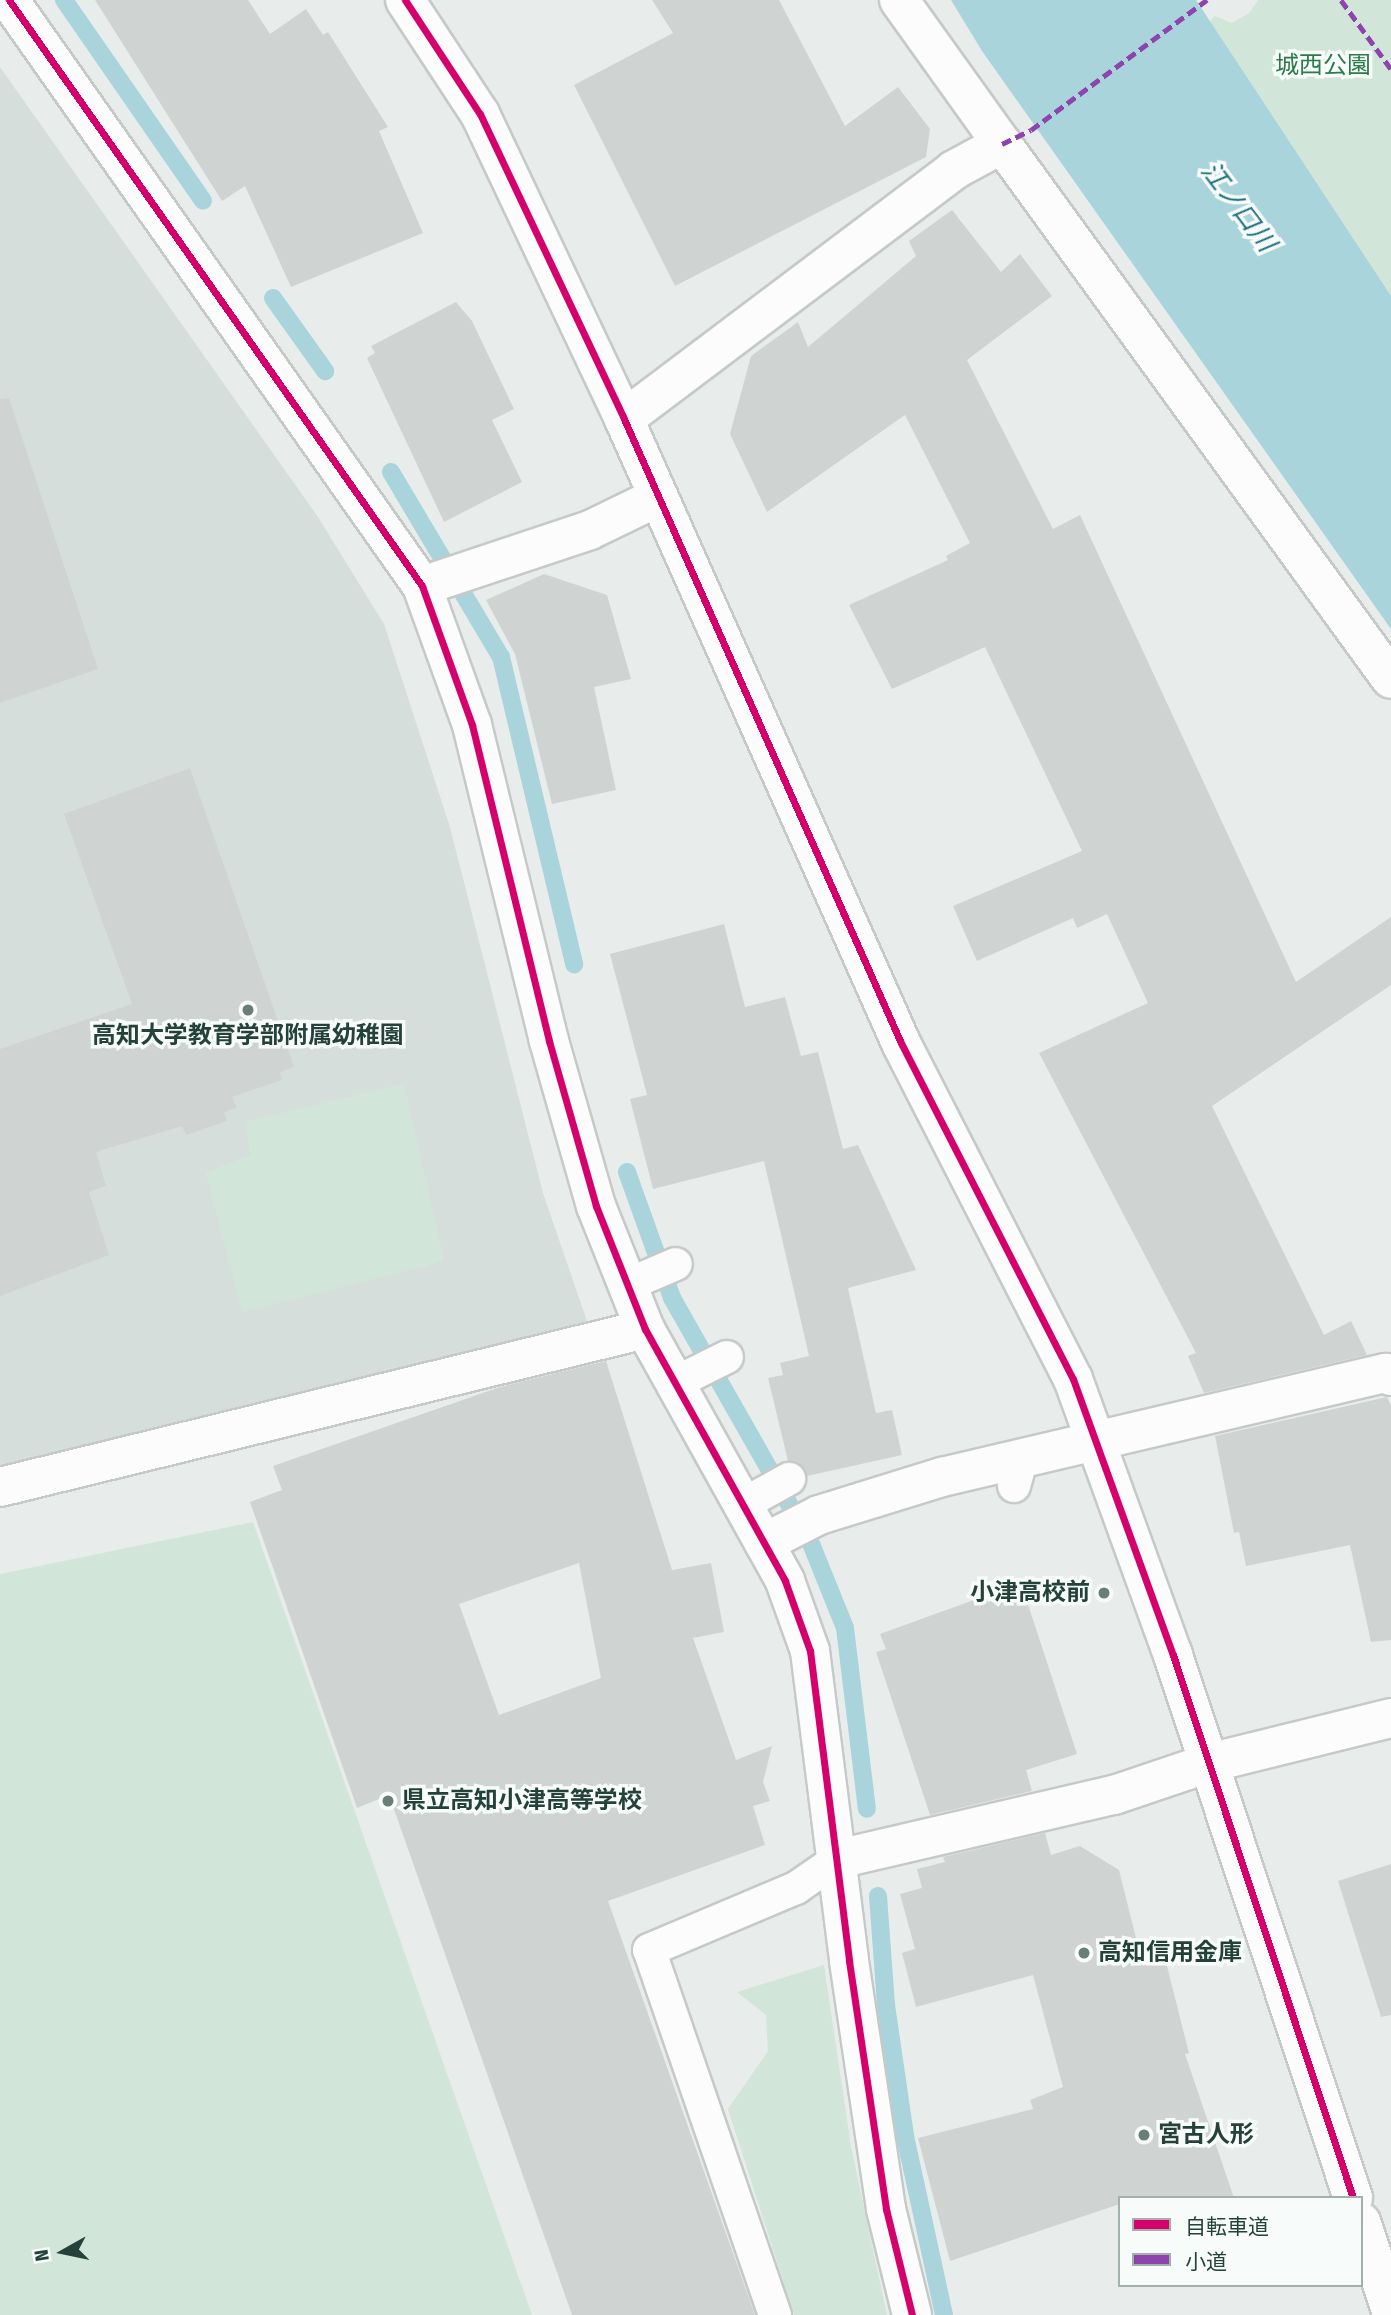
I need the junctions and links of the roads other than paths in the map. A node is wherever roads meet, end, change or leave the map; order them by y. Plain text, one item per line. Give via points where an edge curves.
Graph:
1 (9, 0) edge
2 (405, 0) edge
3 (899, 0) edge
4 (1002, 144) junction
5 (624, 419) junction
6 (659, 497) junction
7 (422, 586) junction
8 (1391, 679) edge
9 (645, 1329) junction
10 (727, 1357) dead end
11 (1391, 1376) edge
12 (686, 1377) junction
13 (1095, 1441) junction
14 (0, 1488) edge
15 (790, 1530) junction
16 (1391, 1718) edge
17 (1209, 1763) junction
18 (838, 1859) junction
19 (1352, 2196) edge
20 (1363, 2227) edge
21 (1391, 2310) edge
22 (775, 2315) edge
23 (912, 2315) edge

1 - 7 street
2 - 5 street via 480,114
3 - 4 street
4 - 5 street via 954,170
4 - 8 street
5 - 6 street
6 - 7 street via 590,530
6 - 13 street via 901,1043 1073,1380
7 - 9 street via 472,725 596,1206 650,1275
9 - 12 street
9 - 14 street
10 - 12 lane
11 - 13 street via 1386,1373
12 - 15 street
13 - 15 street via 1018,1472
13 - 17 street
15 - 18 street via 785,1581 810,1651
16 - 17 street
17 - 18 street via 1114,1795
17 - 19 street
18 - 22 lane via 796,1888 649,1950
18 - 23 street via 886,2209
20 - 21 street

